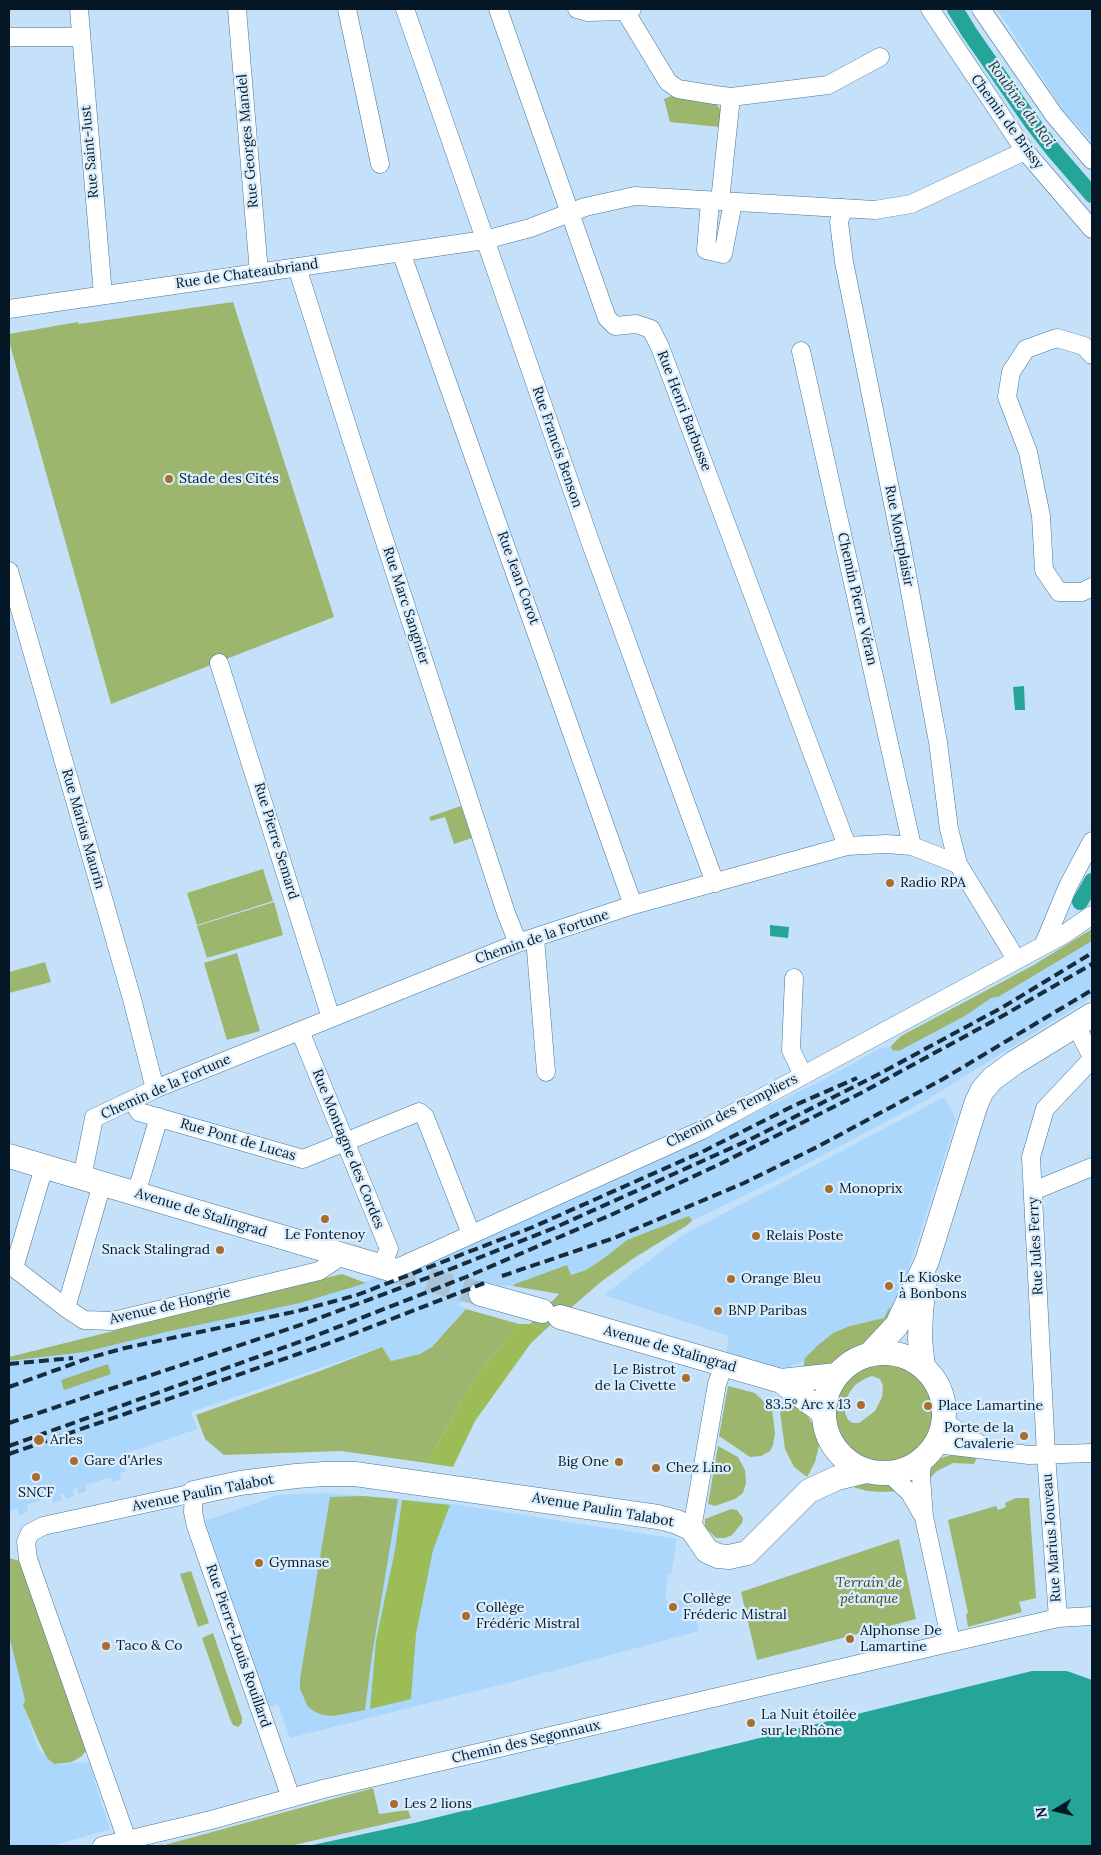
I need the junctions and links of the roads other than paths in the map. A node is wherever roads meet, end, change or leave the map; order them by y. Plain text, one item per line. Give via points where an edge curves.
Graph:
1 (78, 9) edge
2 (237, 9) edge
3 (348, 9) edge
4 (405, 9) edge
5 (498, 9) edge
6 (930, 9) edge
7 (982, 9) edge
8 (584, 10) edge
9 (629, 10) edge
10 (9, 37) edge
11 (80, 37) junction
12 (880, 57) dead end
13 (731, 97) junction
14 (1025, 152) junction
15 (1092, 160) edge
16 (380, 164) dead end
17 (721, 201) junction
18 (843, 208) junction
19 (570, 212) junction
20 (1092, 229) edge
21 (485, 240) junction
22 (401, 252) junction
23 (297, 267) junction
24 (259, 273) junction
25 (103, 295) junction
26 (9, 309) edge
27 (801, 351) dead end
28 (1092, 355) edge
29 (9, 571) edge
30 (1092, 587) edge
31 (219, 663) dead end
32 (1092, 841) edge
33 (847, 846) junction
34 (912, 846) junction
35 (958, 864) junction
36 (716, 883) junction
37 (633, 905) junction
38 (1092, 915) edge
39 (535, 938) junction
40 (518, 943) junction
41 (1044, 944) junction
42 (1016, 959) junction
43 (794, 978) dead end
44 (331, 1018) junction
45 (1084, 1020) edge
46 (300, 1031) junction
47 (1092, 1058) edge
48 (546, 1072) dead end
49 (803, 1075) junction
50 (155, 1089) junction
51 (133, 1100) junction
52 (158, 1117) junction
53 (345, 1141) junction
54 (9, 1155) edge
55 (44, 1167) junction
56 (1092, 1171) edge
57 (92, 1181) junction
58 (1033, 1191) junction
59 (136, 1194) junction
60 (471, 1234) junction
61 (343, 1255) junction
62 (928, 1261) junction
63 (11, 1266) edge
64 (387, 1268) junction
65 (481, 1294) tunnel mouth
66 (66, 1308) junction
67 (871, 1353) junction
68 (724, 1364) junction
69 (923, 1367) junction
70 (836, 1376) junction
71 (781, 1381) junction
72 (823, 1412) junction
73 (944, 1422) junction
74 (829, 1438) junction
75 (989, 1450) junction
76 (929, 1452) junction
77 (1092, 1453) edge
78 (1046, 1454) junction
79 (878, 1472) junction
80 (809, 1491) junction
81 (194, 1493) junction
82 (924, 1517) junction
83 (692, 1529) junction
84 (1092, 1616) edge
85 (1058, 1618) junction
86 (951, 1642) junction
87 (291, 1798) junction
88 (127, 1840) junction
89 (102, 1846) edge

1 - 11 street, Rue Saint-Just
2 - 24 street, Rue Georges Mandel
3 - 16 street
4 - 21 street, Rue Francis Benson
5 - 19 street, Rue Henri Barbusse
6 - 14 street, Chemin de Brissy
7 - 15 street via 1054,115
8 - 9 street
9 - 13 street via 668,82 678,89
10 - 11 street
11 - 25 street, Rue Saint-Just
12 - 13 street via 828,85
13 - 17 street
14 - 18 street, Rue de Chateaubriand via 911,204 875,210
14 - 20 street, Chemin de Brissy
17 - 18 street, Rue de Chateaubriand
17 - 19 street, Rue de Chateaubriand via 635,196
18 - 35 street, Rue Montplaisir via 839,222 844,262 901,543 938,742 948,829
19 - 21 street, Rue de Chateaubriand via 530,228
19 - 33 street, Rue Henri Barbusse via 607,318 615,326 636,324 651,329 660,347
21 - 22 street, Rue de Chateaubriand
21 - 36 street, Rue Francis Benson via 590,541
22 - 23 street, Rue de Chateaubriand
22 - 37 street, Rue Jean Corot
23 - 24 street, Rue de Chateaubriand
23 - 40 street, Rue Marc Sangnier
24 - 25 street, Rue de Chateaubriand
25 - 26 street, Rue de Chateaubriand
27 - 34 street, Chemin Pierre Véran
28 - 30 street via 1084,346 1057,338 1026,349 1011,372 1007,398 1028,452 1041,516 1044,570 1059,592 1082,592
29 - 50 street, Rue Marius Maurin
31 - 44 street, Rue Pierre Semard
32 - 41 street via 1068,886
33 - 34 street, Chemin de la Fortune
33 - 36 street, Chemin de la Fortune
34 - 35 street, Chemin de la Fortune
35 - 42 street
36 - 37 street, Chemin de la Fortune
37 - 39 street, Chemin de la Fortune
38 - 41 street, Chemin des Templiers
39 - 40 street, Chemin de la Fortune
39 - 48 street
40 - 44 street, Chemin de la Fortune
41 - 42 street, Chemin des Templiers
42 - 49 street, Chemin des Templiers
43 - 49 street via 791,1050
44 - 46 street, Chemin de la Fortune
45 - 47 street
45 - 62 main road via 1014,1063 982,1091
46 - 50 street, Chemin de la Fortune
46 - 53 street, Rue Montagne des Cordes
47 - 58 street, Rue Jules Ferry via 1045,1109 1031,1158
49 - 60 street, Chemin des Templiers via 702,1130
50 - 51 street, Chemin de la Fortune
51 - 52 street, Rue Pont de Lucas via 138,1112
51 - 57 street, Chemin de la Fortune via 94,1118
52 - 53 street, Rue Pont de Lucas via 303,1159
52 - 59 street
53 - 60 street, Rue Pont de Lucas via 419,1112 425,1117
53 - 64 street, Rue Montagne des Cordes via 389,1249
54 - 55 main road, Avenue de Stalingrad
55 - 57 main road, Avenue de Stalingrad
55 - 63 street
56 - 58 street
57 - 59 main road, Avenue de Stalingrad
57 - 66 street
58 - 78 street, Rue Jules Ferry
59 - 61 main road, Avenue de Stalingrad
60 - 64 street, Chemin des Templiers
61 - 64 main road, Avenue de Stalingrad
61 - 66 street, Avenue de Hongrie via 319,1270 113,1321 84,1320
62 - 67 main road via 897,1325
62 - 69 main road via 920,1321
63 - 66 street, Avenue de Hongrie
65 - 68 main road, Avenue de Stalingrad
67 - 69 main road via 899,1354
67 - 70 main road via 846,1365
68 - 71 main road, Avenue de Stalingrad
68 - 83 street via 717,1384
69 - 73 main road via 936,1382 943,1401
70 - 71 main road, Avenue de Stalingrad
70 - 72 main road via 829,1386
71 - 72 main road, Avenue de Stalingrad
72 - 74 main road
73 - 75 street
73 - 76 main road
74 - 79 main road via 844,1458
74 - 80 main road via 824,1462
75 - 76 street
75 - 78 street
76 - 79 main road via 901,1471
76 - 82 street via 921,1477
77 - 78 street
78 - 85 street, Rue Marius Jouveau
79 - 80 main road, Avenue Paulin Talabot via 837,1478
79 - 82 street via 910,1493
80 - 83 main road, Avenue Paulin Talabot via 747,1553 718,1556 707,1551
81 - 83 main road, Avenue Paulin Talabot via 296,1476 355,1474 658,1517
81 - 87 street, Rue Pierre-Louis Rouillard via 196,1526
81 - 88 street, Avenue Paulin Talabot via 43,1526 30,1533 26,1542 28,1559
82 - 86 street
84 - 85 street, Rue Marius Jouveau
85 - 86 street, Chemin des Segonnaux
86 - 87 street, Chemin des Segonnaux
87 - 88 street, Chemin des Segonnaux
88 - 89 street, Chemin des Segonnaux

